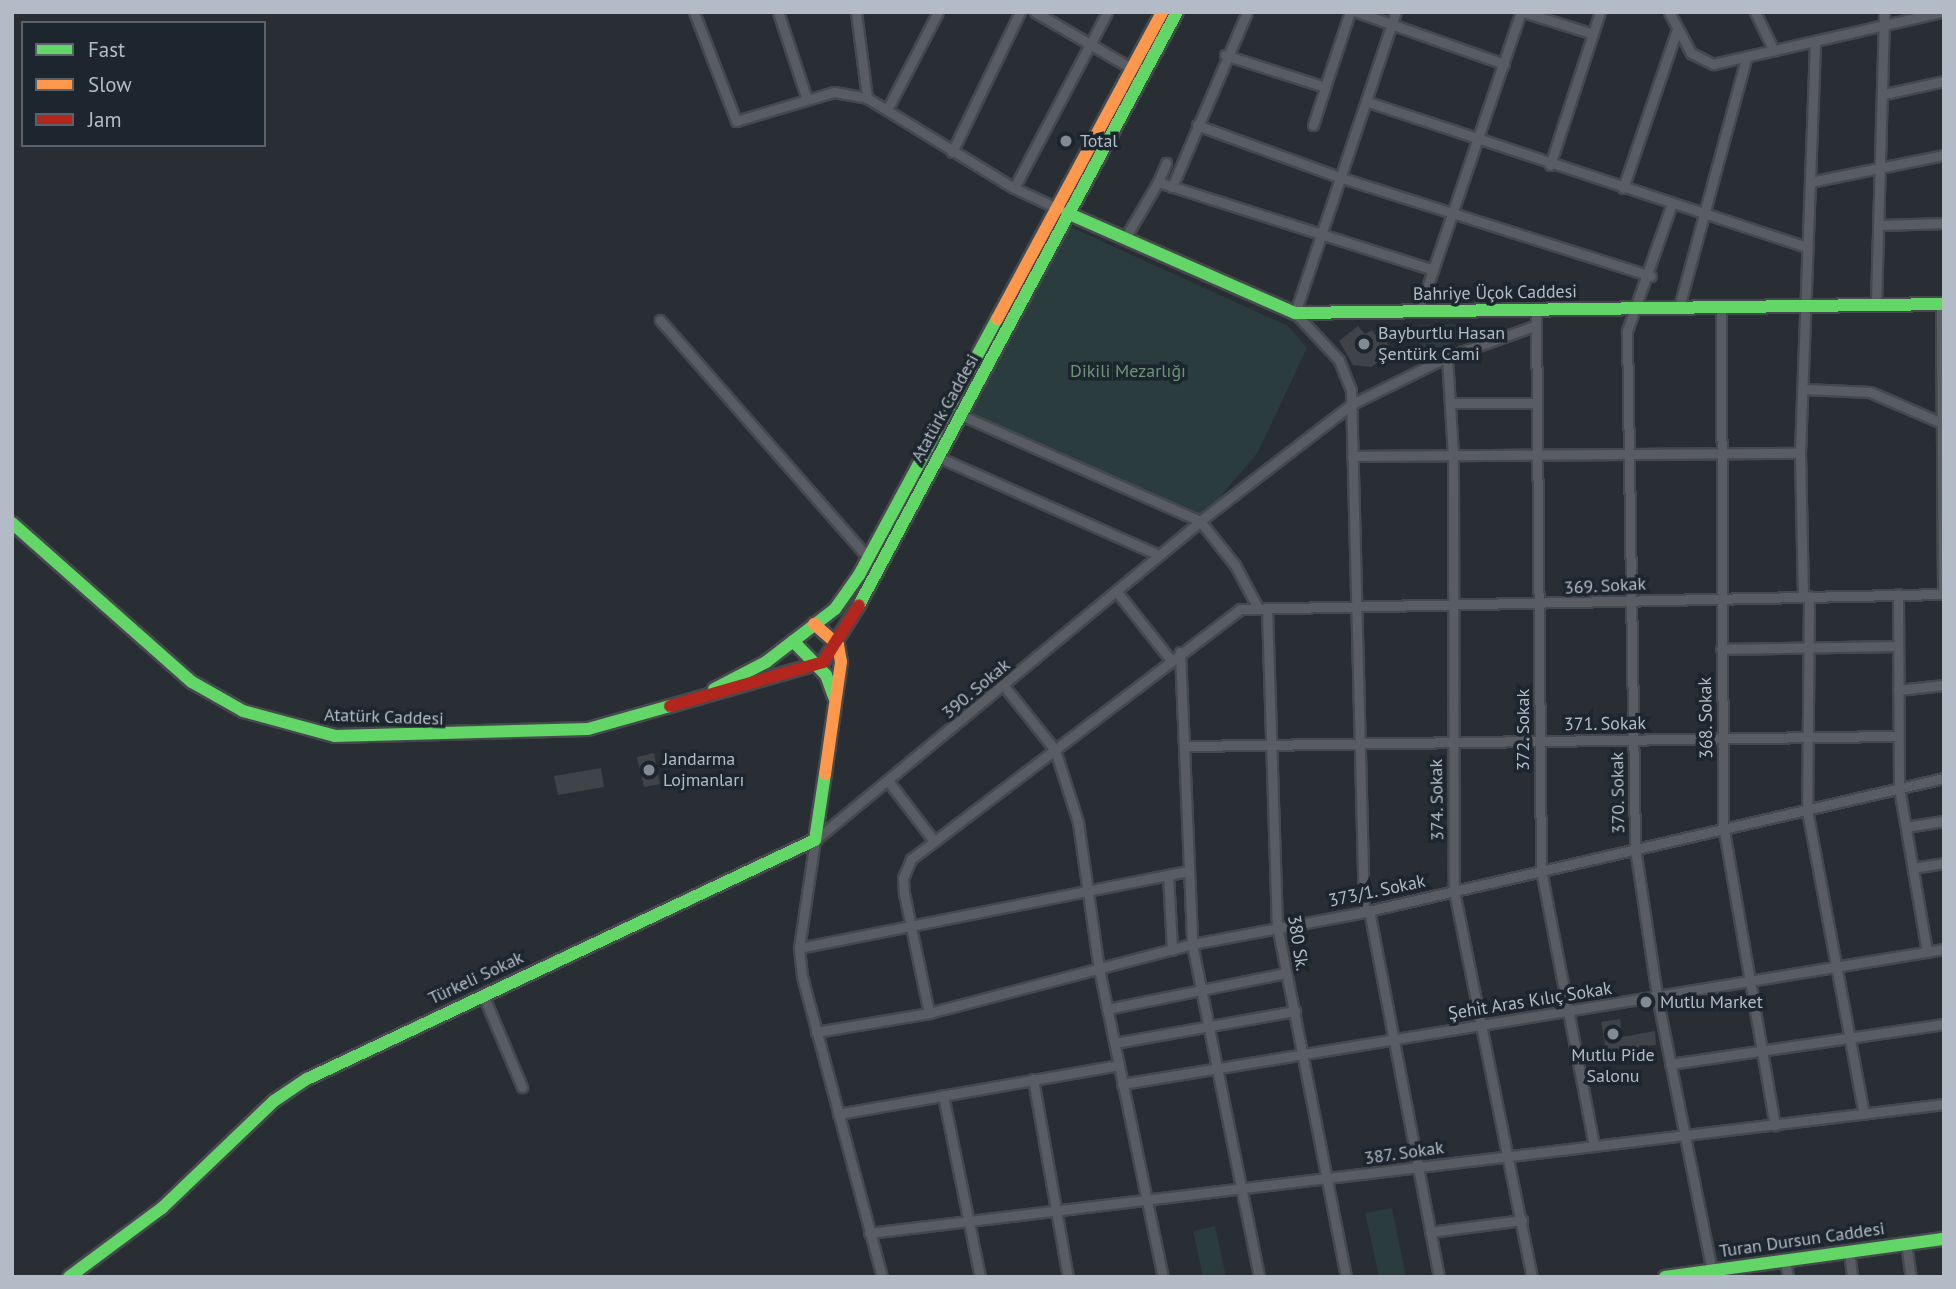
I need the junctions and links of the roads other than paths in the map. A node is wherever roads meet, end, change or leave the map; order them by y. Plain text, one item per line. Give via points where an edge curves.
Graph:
1 (694, 12) edge
2 (778, 12) edge
3 (856, 12) edge
4 (938, 12) edge
5 (1020, 12) edge
6 (1035, 12) edge
7 (1108, 12) edge
8 (1162, 12) edge
9 (1177, 12) edge
10 (1247, 12) edge
11 (1350, 12) edge
12 (1357, 12) edge
13 (1396, 12) edge
14 (1522, 12) edge
15 (1600, 12) edge
16 (1669, 12) edge
17 (1755, 12) edge
18 (1884, 12) edge
19 (1942, 12) edge
20 (1392, 25) junction
21 (1887, 26) junction
22 (1677, 29) junction
23 (1593, 34) junction
24 (1090, 43) junction
25 (1815, 43) junction
26 (1774, 51) junction
27 (1225, 55) junction
28 (1746, 59) junction
29 (1503, 64) junction
30 (1131, 68) junction
31 (1944, 80) edge
32 (1325, 87) junction
33 (1885, 94) junction
34 (867, 98) junction
35 (807, 99) junction
36 (1368, 102) junction
37 (887, 110) junction
38 (1197, 125) junction
39 (1313, 125) dead end
40 (1477, 140) junction
41 (952, 152) junction
42 (1944, 155) edge
43 (1166, 163) dead end
44 (1550, 165) junction
45 (1883, 168) junction
46 (1342, 178) junction
47 (1158, 182) junction
48 (1810, 182) junction
49 (1172, 187) junction
50 (1014, 188) junction
51 (1623, 188) junction
52 (1671, 206) junction
53 (1063, 211) junction
54 (1453, 211) junction
55 (1706, 218) junction
56 (1944, 223) edge
57 (1881, 225) junction
58 (1322, 235) junction
59 (1125, 238) junction
60 (1807, 247) junction
61 (1433, 270) junction
62 (1651, 276) junction
63 (1876, 303) junction
64 (1806, 304) junction
65 (1942, 304) edge
66 (1721, 306) junction
67 (1679, 307) junction
68 (1634, 309) junction
69 (1536, 310) junction
70 (1419, 312) junction
71 (1295, 313) junction
72 (660, 320) dead end
73 (1534, 326) junction
74 (1447, 357) junction
75 (1804, 389) junction
76 (1451, 403) junction
77 (1535, 403) junction
78 (1352, 404) junction
79 (963, 416) junction
80 (1943, 424) edge
81 (1720, 452) junction
82 (1800, 453) junction
83 (1452, 455) junction
84 (1352, 456) junction
85 (1535, 456) junction
86 (938, 457) junction
87 (1626, 457) junction
88 (1200, 521) junction
89 (12, 523) edge
90 (1159, 555) junction
91 (869, 559) junction
92 (1117, 592) junction
93 (1898, 594) junction
94 (1943, 594) edge
95 (1806, 596) junction
96 (1719, 598) junction
97 (1629, 600) junction
98 (1454, 603) junction
99 (1358, 605) junction
100 (1537, 605) junction
101 (1263, 608) junction
102 (814, 624) junction
103 (793, 641) junction
104 (838, 645) junction
105 (1897, 646) junction
106 (1810, 648) junction
107 (1721, 649) junction
108 (1180, 652) junction
109 (1170, 659) junction
110 (813, 666) junction
111 (1944, 685) edge
112 (1004, 686) junction
113 (1898, 690) junction
114 (835, 701) junction
115 (655, 713) junction
116 (1897, 736) junction
117 (1722, 737) junction
118 (1811, 738) junction
119 (1632, 739) junction
120 (1539, 741) junction
121 (1271, 743) junction
122 (1452, 744) junction
123 (1187, 746) junction
124 (1360, 746) junction
125 (1055, 750) junction
126 (1944, 778) edge
127 (889, 782) junction
128 (1899, 788) junction
129 (1807, 810) junction
130 (1944, 821) edge
131 (1723, 825) junction
132 (1906, 827) junction
133 (815, 840) junction
134 (934, 841) junction
135 (1635, 848) junction
136 (1944, 863) edge
137 (1913, 868) junction
138 (1541, 870) junction
139 (1188, 871) junction
140 (1168, 875) junction
141 (1087, 891) junction
142 (1454, 891) junction
143 (1366, 911) junction
144 (1277, 925) junction
145 (912, 929) junction
146 (1192, 944) junction
147 (799, 948) junction
148 (1944, 949) edge
149 (1172, 950) junction
150 (1927, 951) junction
151 (1835, 965) junction
152 (1099, 969) junction
153 (1285, 973) junction
154 (1752, 978) junction
155 (1199, 989) junction
156 (483, 995) junction
157 (1657, 996) junction
158 (1107, 1009) junction
159 (1294, 1011) junction
160 (1568, 1011) junction
161 (929, 1013) junction
162 (1944, 1024) edge
163 (1207, 1025) junction
164 (1481, 1025) junction
165 (816, 1032) junction
166 (1850, 1038) junction
167 (1392, 1041) junction
168 (1115, 1043) junction
169 (1762, 1049) junction
170 (1303, 1055) junction
171 (1670, 1064) junction
172 (1119, 1065) junction
173 (1215, 1070) junction
174 (1033, 1079) junction
175 (1122, 1084) junction
176 (522, 1087) dead end
177 (943, 1095) junction
178 (1944, 1104) edge
179 (838, 1114) junction
180 (1864, 1114) junction
181 (1775, 1126) junction
182 (1686, 1135) junction
183 (1594, 1145) junction
184 (1508, 1155) junction
185 (1416, 1167) junction
186 (1326, 1180) junction
187 (1238, 1191) junction
188 (1149, 1202) junction
189 (1057, 1212) junction
190 (1522, 1220) junction
191 (969, 1223) junction
192 (1430, 1232) junction
193 (869, 1233) junction
194 (1944, 1239) edge
195 (1906, 1244) junction
196 (1849, 1251) junction
197 (1785, 1260) junction
198 (1713, 1273) edge
199 (69, 1277) edge
200 (881, 1277) edge
201 (980, 1277) edge
202 (1068, 1277) edge
203 (1163, 1277) edge
204 (1259, 1277) edge
205 (1346, 1277) edge
206 (1439, 1277) edge
207 (1532, 1277) edge
208 (1665, 1277) edge
209 (1788, 1277) edge
210 (1852, 1277) edge
211 (1911, 1277) edge

1 - 35 street via 736,121
2 - 35 street
3 - 34 street
4 - 37 street
5 - 41 street
6 - 24 street
7 - 24 street
8 - 30 main road, Atatürk Caddesi
9 - 53 main road, Atatürk Caddesi
10 - 27 street
11 - 32 street
12 - 20 street
13 - 20 street
14 - 23 street
14 - 29 street
15 - 23 street
16 - 22 street
17 - 26 street
18 - 21 street
19 - 21 street
20 - 29 street
20 - 36 street
21 - 25 street
21 - 33 street
22 - 28 street via 1686,47 1705,63
22 - 51 street
23 - 44 street
24 - 30 street
24 - 50 street
25 - 26 street
25 - 48 street
26 - 28 street
27 - 32 street
27 - 38 street
28 - 55 street
29 - 40 street
30 - 53 main road, Atatürk Caddesi
31 - 33 street
32 - 39 street
33 - 45 street
34 - 35 street via 834,92
34 - 37 street
36 - 40 street
36 - 46 street
37 - 41 street
38 - 46 street
38 - 49 street
40 - 44 street
40 - 54 street
41 - 50 street
42 - 45 street
43 - 47 street
44 - 51 street
45 - 48 street
45 - 57 street
46 - 54 street
46 - 58 street
47 - 49 street
47 - 59 street
48 - 60 street
49 - 58 street
50 - 53 street
51 - 52 street
52 - 55 street
52 - 62 street, 370. Sokak
53 - 59 main road, Bahriye Üçok Caddesi
53 - 79 main road, Atatürk Caddesi
53 - 91 main road, Atatürk Caddesi
54 - 61 street
54 - 62 street
55 - 60 street
55 - 67 street
56 - 57 street
57 - 63 street
58 - 61 street
58 - 71 street
59 - 71 main road, Bahriye Üçok Caddesi
60 - 64 street
61 - 70 street
62 - 68 street, 370. Sokak
63 - 64 main road, Bahriye Üçok Caddesi
63 - 65 main road, Bahriye Üçok Caddesi
64 - 66 main road, Bahriye Üçok Caddesi
64 - 75 street
65 - 80 street
66 - 67 main road, Bahriye Üçok Caddesi
66 - 81 street, 368. Sokak
67 - 68 main road, Bahriye Üçok Caddesi
68 - 69 main road, Bahriye Üçok Caddesi
68 - 87 street, 370. Sokak via 1627,331
69 - 70 main road, Bahriye Üçok Caddesi
69 - 73 street, 372. Sokak
70 - 71 main road, Bahriye Üçok Caddesi
71 - 78 street via 1339,359
72 - 91 street
73 - 74 street, 390. Sokak
73 - 77 street, 372. Sokak
74 - 76 street, 374. Sokak
74 - 78 street, 390. Sokak
75 - 80 street via 1870,392
75 - 82 street
76 - 77 street
76 - 83 street, 374. Sokak
77 - 85 street, 372. Sokak
78 - 84 street
78 - 88 street, 390. Sokak
79 - 86 main road, Atatürk Caddesi
79 - 88 street
80 - 94 street
81 - 82 street
81 - 87 street
81 - 96 street, 368. Sokak
82 - 95 street
83 - 84 street
83 - 85 street
83 - 98 street, 374. Sokak
84 - 99 street
85 - 87 street
85 - 100 street, 372. Sokak
86 - 90 street
86 - 104 main road, Atatürk Caddesi
87 - 97 street, 370. Sokak
88 - 90 street, 390. Sokak
88 - 101 street
89 - 115 main road, Atatürk Caddesi via 172,666 243,712 280,724 335,736 479,736 588,729
90 - 92 street, 390. Sokak
91 - 102 main road, Atatürk Caddesi via 835,609
92 - 109 street
92 - 112 street, 390. Sokak
93 - 94 street, 369. Sokak
93 - 95 street, 369. Sokak
93 - 105 street
95 - 96 street, 369. Sokak
95 - 106 street
96 - 97 street, 369. Sokak
96 - 107 street, 368. Sokak
97 - 100 street, 369. Sokak
97 - 119 street, 370. Sokak
98 - 99 street, 369. Sokak
98 - 100 street, 369. Sokak
98 - 122 street, 374. Sokak
99 - 101 street, 369. Sokak
99 - 124 street
100 - 120 street, 372. Sokak
101 - 108 street, 369. Sokak via 1234,612
101 - 121 street, 380 Sk.
102 - 103 main road, Atatürk Caddesi
102 - 104 main road
103 - 110 main road
103 - 115 main road, Atatürk Caddesi via 713,690
104 - 110 main road, Atatürk Caddesi via 831,657
104 - 114 main road
105 - 106 street
105 - 113 street
106 - 107 street
106 - 118 street
107 - 117 street, 368. Sokak
108 - 109 street, 369. Sokak
108 - 123 street
109 - 125 street, 369. Sokak
110 - 114 main road via 826,675
110 - 115 main road, Atatürk Caddesi
111 - 113 street
112 - 125 street
112 - 127 street, 390. Sokak
113 - 116 street
114 - 133 main road
116 - 118 street, 371. Sokak
116 - 128 street
117 - 118 street, 371. Sokak
117 - 119 street, 371. Sokak
117 - 131 street, 368. Sokak
118 - 129 street
119 - 120 street, 371. Sokak
119 - 135 street, 370. Sokak
120 - 122 street, 371. Sokak
120 - 138 street, 372. Sokak
121 - 123 street, 371. Sokak
121 - 124 street, 371. Sokak
121 - 144 street, 380 Sk.
122 - 124 street, 371. Sokak
122 - 142 street, 374. Sokak
123 - 139 street
124 - 143 street
125 - 134 street, 369. Sokak
125 - 141 street via 1078,822
126 - 128 street, 373/1. Sokak
127 - 133 street, 390. Sokak
127 - 134 street
128 - 129 street, 373/1. Sokak
128 - 132 street
129 - 131 street, 373/1. Sokak
129 - 151 street
130 - 132 street
131 - 135 street, 373/1. Sokak
131 - 154 street, 368. Sokak
132 - 137 street
133 - 147 street
133 - 156 main road, Türkeli Sokak
134 - 145 street, 369. Sokak via 911,859 903,878
135 - 138 street, 373/1. Sokak
135 - 157 street, 370. Sokak
136 - 137 street
137 - 150 street
138 - 142 street, 373/1. Sokak
138 - 160 street, 372. Sokak
139 - 140 street
139 - 146 street
140 - 141 street
140 - 149 street
141 - 145 street
141 - 152 street
142 - 143 street, 373/1. Sokak
142 - 164 street, 374. Sokak
143 - 144 street, 373/1. Sokak
143 - 167 street
144 - 146 street, 373/1. Sokak
144 - 153 street, 380 Sk.
145 - 147 street
145 - 161 street, 369. Sokak
146 - 149 street, 373/1. Sokak
146 - 155 street
147 - 165 street
148 - 150 street, Şehit Aras Kılıç Sokak
149 - 152 street, 373/1. Sokak
150 - 151 street, Şehit Aras Kılıç Sokak
151 - 154 street, Şehit Aras Kılıç Sokak
151 - 166 street
152 - 158 street
152 - 161 street, 373/1. Sokak
153 - 155 street
153 - 159 street, 380 Sk.
154 - 157 street, Şehit Aras Kılıç Sokak
154 - 169 street, 368. Sokak
155 - 158 street
155 - 163 street
156 - 176 street
156 - 199 main road, Türkeli Sokak via 307,1079 274,1101 162,1208
157 - 160 street, Şehit Aras Kılıç Sokak
157 - 171 street, 370. Sokak
158 - 168 street
159 - 163 street
159 - 170 street, 380 Sk.
160 - 164 street, Şehit Aras Kılıç Sokak
160 - 183 street, 372. Sokak
161 - 165 street, 373/1. Sokak
162 - 166 street
163 - 168 street
163 - 173 street
164 - 167 street, Şehit Aras Kılıç Sokak
164 - 184 street, 374. Sokak
165 - 179 street
166 - 169 street
166 - 180 street
167 - 170 street, Şehit Aras Kılıç Sokak
167 - 185 street
168 - 172 street
169 - 171 street
169 - 181 street, 368. Sokak
170 - 173 street, Şehit Aras Kılıç Sokak
170 - 186 street, 380 Sk.
171 - 182 street, 370. Sokak
172 - 174 street
172 - 175 street
173 - 175 street, Şehit Aras Kılıç Sokak
173 - 187 street
174 - 177 street
174 - 189 street
175 - 188 street
177 - 179 street
177 - 191 street
178 - 180 street, 387. Sokak
179 - 193 street
180 - 181 street, 387. Sokak
181 - 182 street, 387. Sokak
182 - 183 street, 387. Sokak
182 - 198 street, 370. Sokak
183 - 184 street, 387. Sokak
184 - 185 street, 387. Sokak
184 - 190 street, 374. Sokak
185 - 186 street, 387. Sokak
185 - 192 street
186 - 187 street, 387. Sokak
186 - 205 street, 380 Sk.
187 - 188 street, 387. Sokak
187 - 204 street
188 - 189 street, 387. Sokak
188 - 203 street
189 - 191 street, 387. Sokak
189 - 202 street
190 - 192 street
190 - 207 street, 374. Sokak
191 - 193 street, 387. Sokak
191 - 201 street
192 - 206 street
193 - 200 street
194 - 195 main road, Turan Dursun Caddesi
195 - 196 main road, Turan Dursun Caddesi
195 - 211 street
196 - 197 main road, Turan Dursun Caddesi
196 - 210 street
197 - 198 main road, Turan Dursun Caddesi
197 - 209 street
198 - 208 main road, Turan Dursun Caddesi

